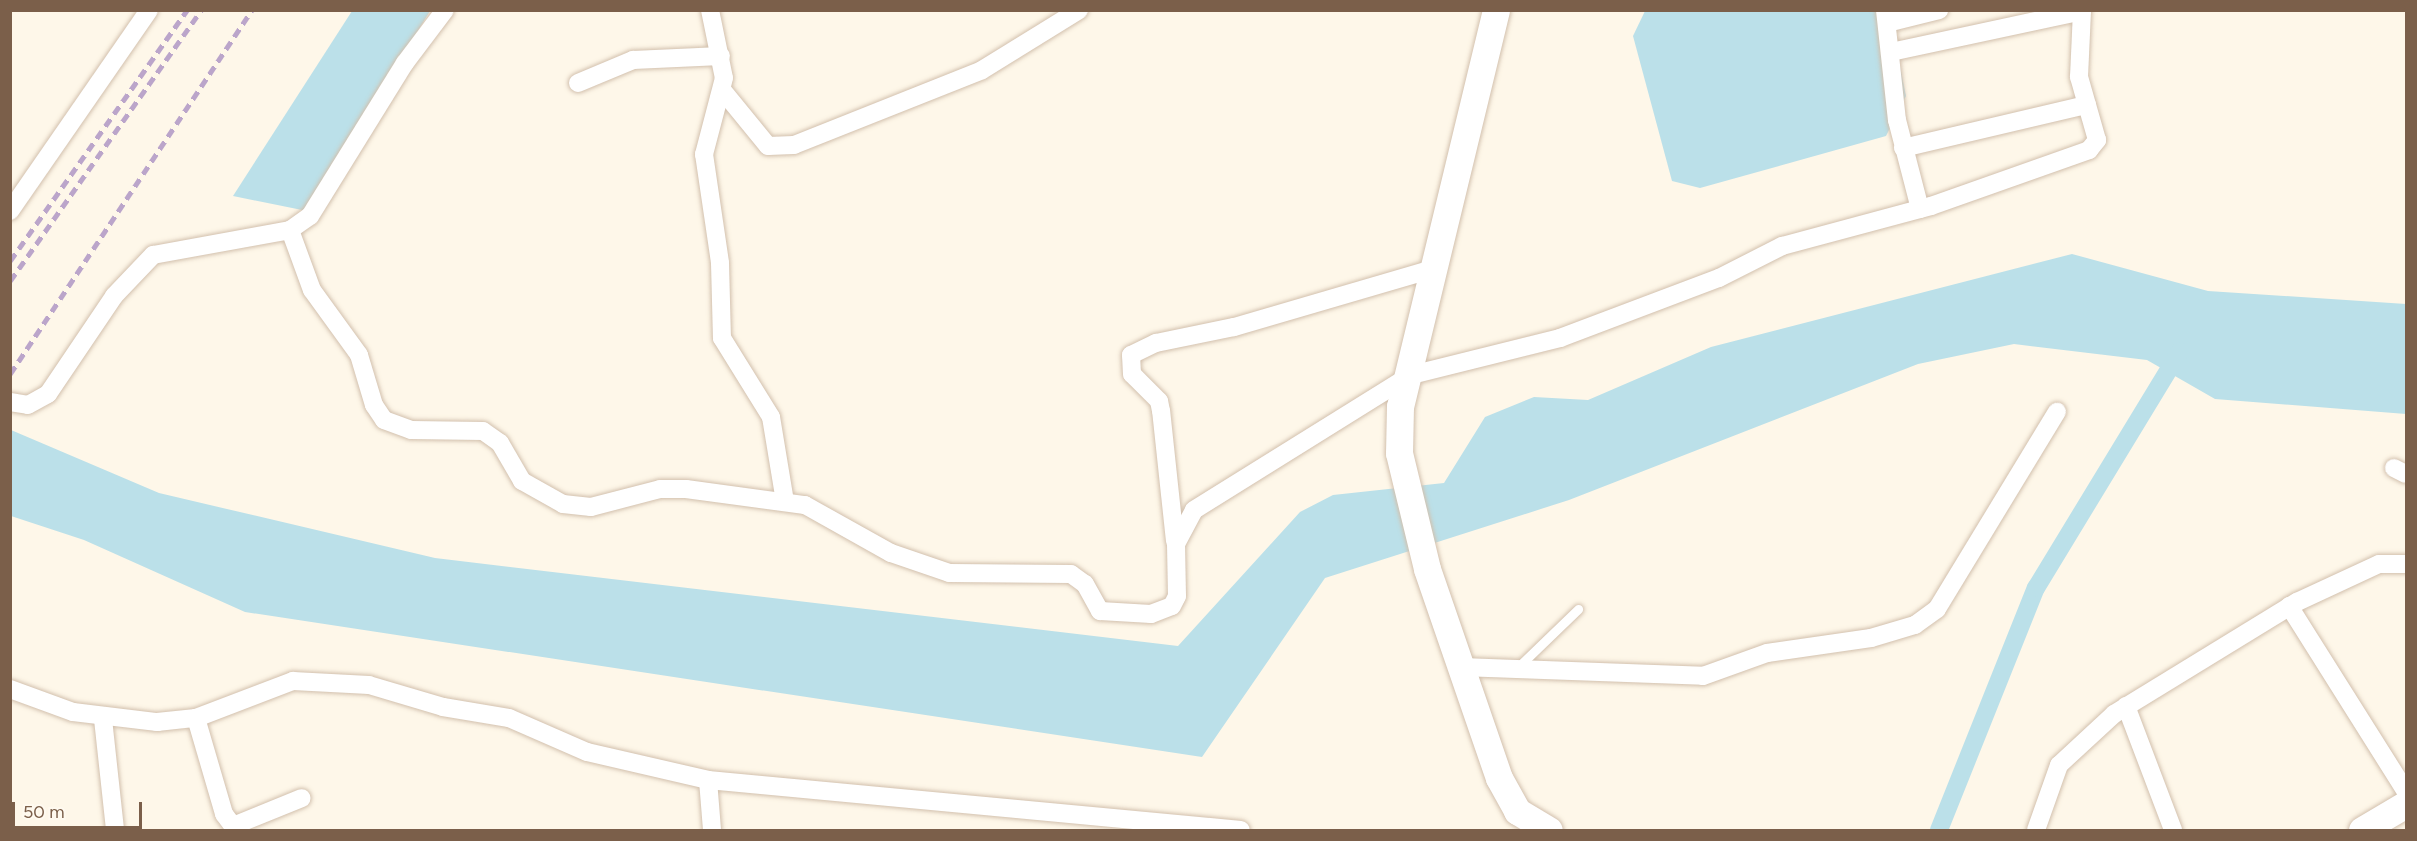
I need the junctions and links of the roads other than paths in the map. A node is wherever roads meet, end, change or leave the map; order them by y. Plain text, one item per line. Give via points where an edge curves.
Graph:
1 (149, 10) edge
2 (445, 10) edge
3 (710, 10) edge
4 (1079, 10) edge
5 (1496, 10) edge
6 (1939, 10) edge
7 (2082, 11) edge
8 (1886, 17) edge
9 (1892, 52) junction
10 (721, 56) junction
11 (578, 83) dead end
12 (723, 92) junction
13 (2087, 105) junction
14 (1903, 148) junction
15 (1920, 208) junction
16 (10, 211) edge
17 (291, 230) junction
18 (1436, 268) junction
19 (1411, 375) junction
20 (10, 402) edge
21 (2057, 412) dead end
22 (785, 502) junction
23 (1176, 544) junction
24 (2406, 564) edge
25 (2289, 606) junction
26 (1578, 609) dead end
27 (1461, 666) junction
28 (1515, 669) junction
29 (10, 689) edge
30 (2126, 706) junction
31 (196, 718) junction
32 (103, 719) junction
33 (708, 780) junction
34 (2406, 792) edge
35 (302, 798) dead end
36 (2406, 804) edge
37 (114, 831) edge
38 (712, 831) edge
39 (1241, 831) edge
40 (1549, 831) edge
41 (2036, 831) edge
42 (2173, 831) edge
43 (2362, 831) edge

1 - 16 street
2 - 17 street via 405,63 318,206
3 - 10 street
4 - 12 street via 982,70 794,145 768,146
5 - 18 main road
6 - 8 street
7 - 9 street
7 - 13 street via 2079,77
8 - 9 street
9 - 14 street
10 - 11 street via 633,60
10 - 12 street
12 - 22 street via 704,154 720,262 722,338 771,417
13 - 14 street
13 - 15 street via 2097,140 2089,150
14 - 15 street
15 - 19 street via 1782,246 1719,278 1560,338
17 - 20 street via 153,255 114,296 48,394 28,405
17 - 22 street via 312,290 359,355 374,405 396,428 483,431 500,443 522,482 578,508 660,489
18 - 19 main road
18 - 23 street via 1234,327 1156,343 1131,355 1132,374 1159,401
19 - 23 street via 1194,510
19 - 27 main road via 1400,405 1399,453 1427,568
21 - 28 street via 1937,609 1915,625 1871,638 1767,653 1703,676
22 - 23 street via 818,510 891,553 949,573 1071,574 1085,584 1094,607 1111,614 1151,615 1172,606 1178,580
24 - 25 street via 2379,564
25 - 30 street
25 - 34 street
26 - 28 lane
27 - 28 street
27 - 40 main road via 1516,811
29 - 32 street
30 - 41 street via 2083,738 2059,765
30 - 42 street
31 - 32 street
31 - 33 street via 292,681 369,685 443,707 509,718 587,752
31 - 35 street via 224,814 233,826
32 - 37 street
33 - 38 street
33 - 39 street
36 - 43 main road

